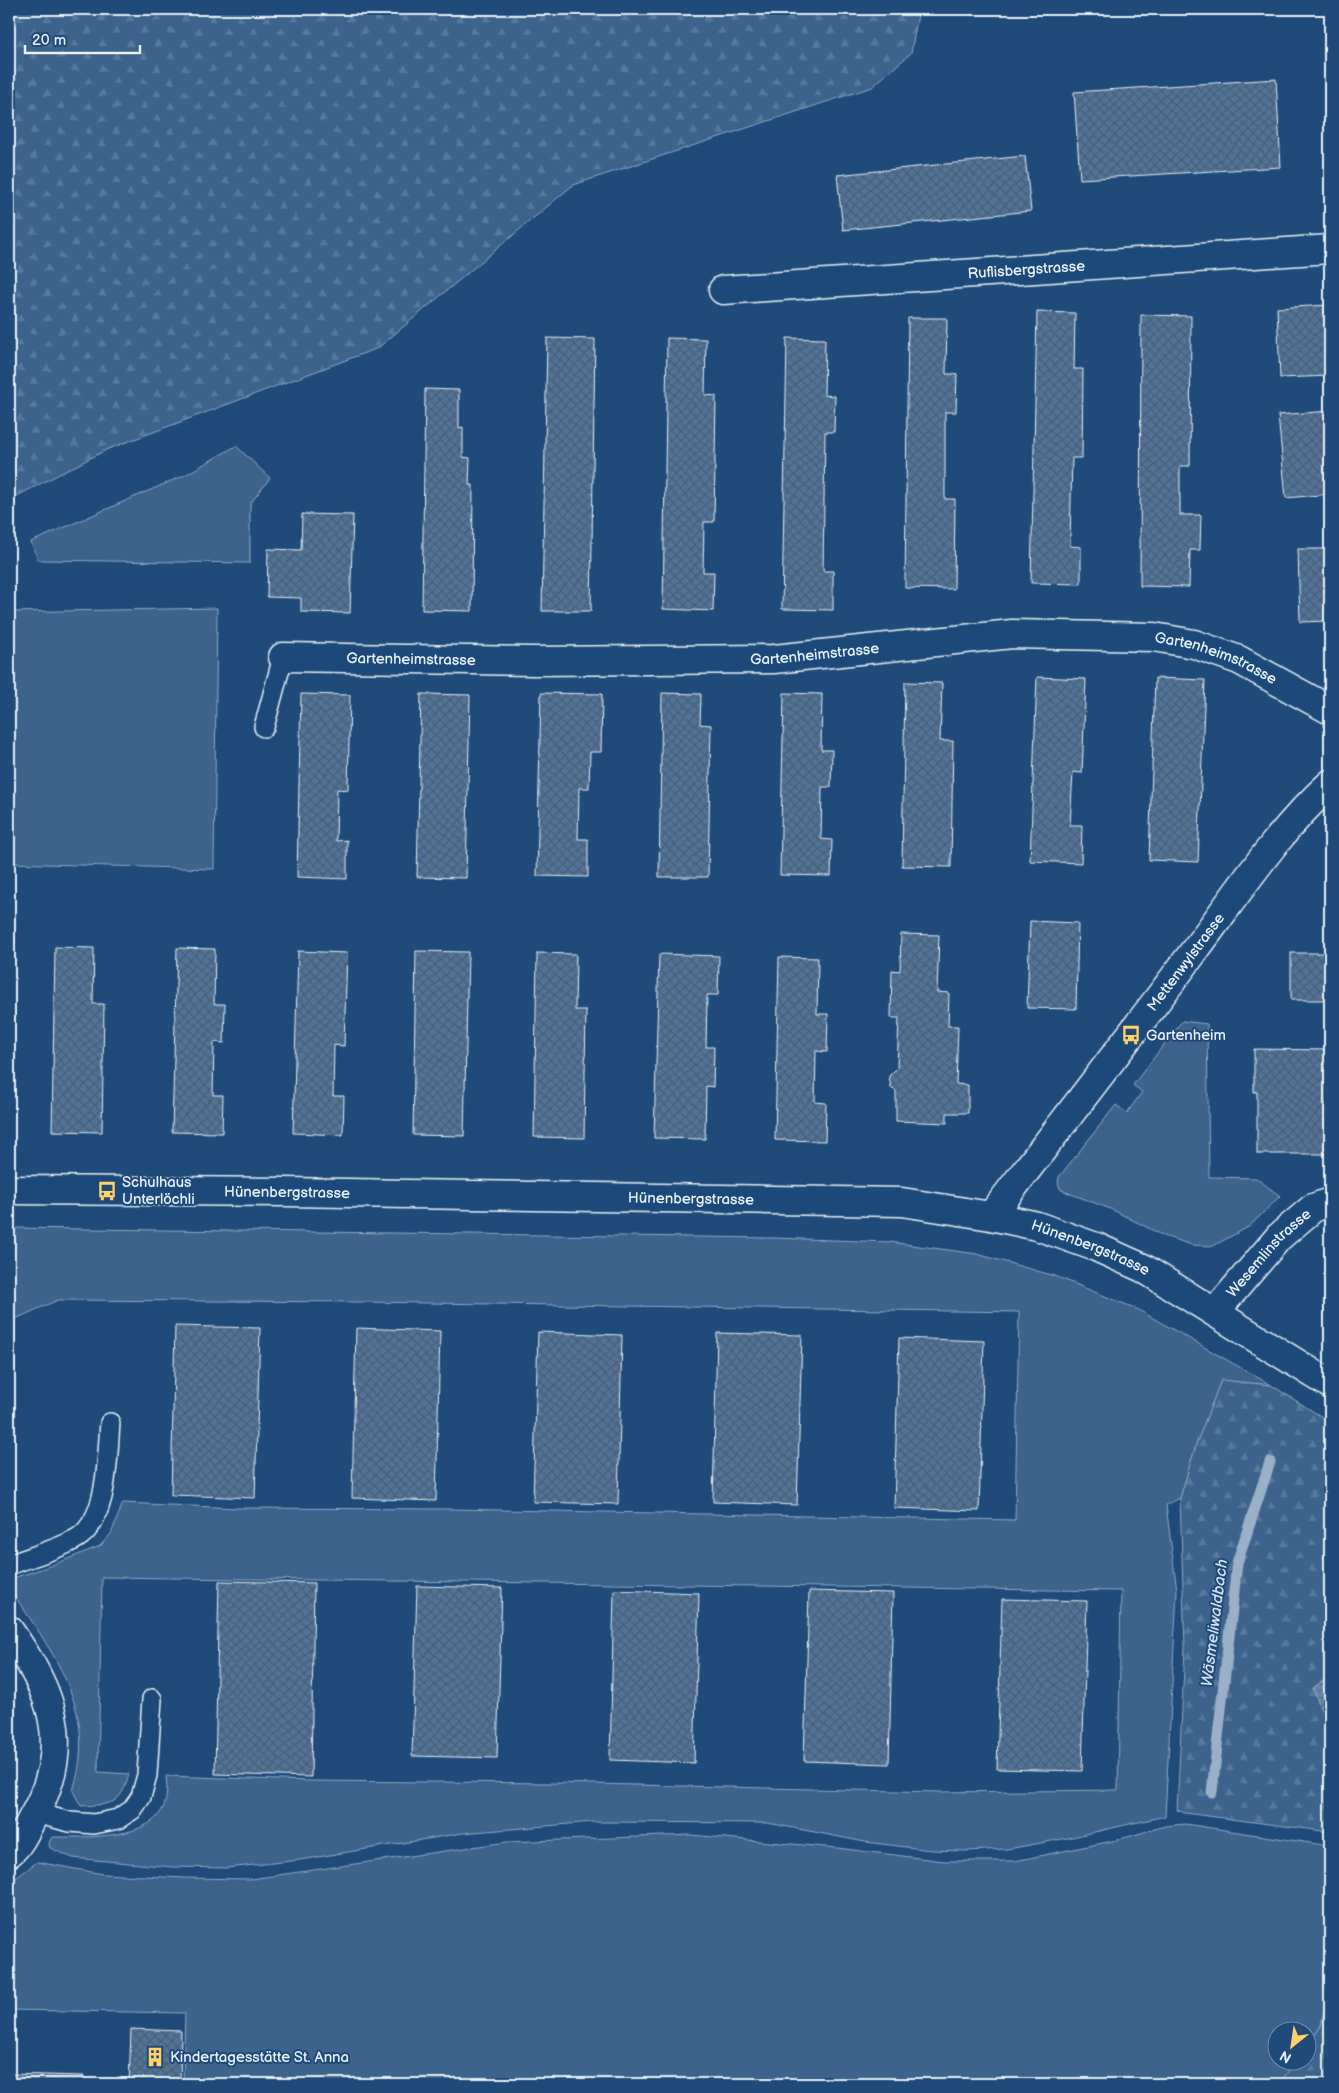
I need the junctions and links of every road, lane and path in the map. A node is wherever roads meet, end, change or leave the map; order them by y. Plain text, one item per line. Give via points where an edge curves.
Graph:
1 (1330, 249) edge
2 (723, 290) dead end
3 (283, 657) joint
4 (1330, 710) edge
5 (264, 728) dead end
6 (1330, 784) edge
7 (9, 1190) edge
8 (1330, 1202) edge
9 (992, 1216) junction
10 (1215, 1312) junction
11 (1330, 1384) edge
12 (110, 1423) dead end
13 (9, 1565) edge
14 (9, 1630) edge
15 (152, 1699) dead end
16 (35, 1813) junction
17 (10, 1850) edge

1 - 2 street, Ruflisbergstrasse
3 - 4 street, Gartenheimstrasse via 524,661 774,658 1012,634 1154,637 1194,644 1239,660
3 - 5 lane
6 - 9 street, Mettenwylstrasse via 1280,837
7 - 9 street, Hünenbergstrasse via 902,1202
8 - 10 street, Wesemlinstrasse via 1313,1208 1279,1238
9 - 10 street, Hünenbergstrasse via 1037,1226 1096,1247 1143,1268
10 - 11 street, Hünenbergstrasse
12 - 13 lane via 104,1484 90,1527 76,1540
14 - 16 street via 42,1683 54,1720 54,1764
15 - 16 lane via 147,1774 141,1796 132,1810 118,1819 94,1824
16 - 17 street

